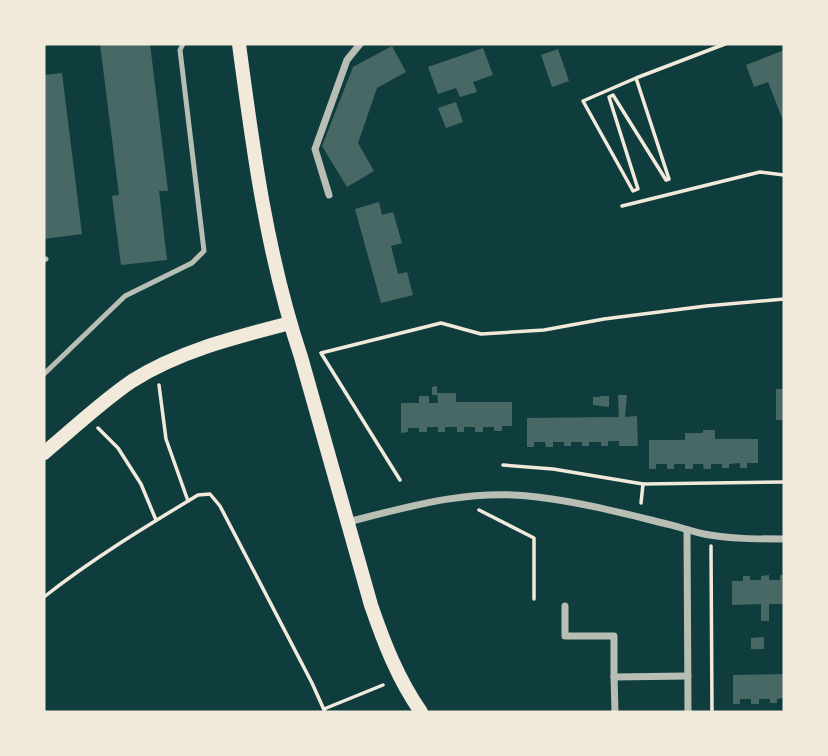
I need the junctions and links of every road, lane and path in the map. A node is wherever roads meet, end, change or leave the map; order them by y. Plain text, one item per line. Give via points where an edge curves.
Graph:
1 (183, 44) edge
2 (239, 44) edge
3 (360, 44) edge
4 (725, 44) edge
5 (636, 78) junction
6 (608, 90) junction
7 (611, 96) junction
8 (784, 174) edge
9 (329, 194) dead end
10 (622, 206) dead end
11 (784, 299) edge
12 (290, 323) junction
13 (44, 374) edge
14 (159, 383) dead end
15 (97, 427) dead end
16 (44, 453) edge
17 (503, 465) dead end
18 (400, 480) dead end
19 (784, 482) edge
20 (643, 484) junction
21 (188, 502) junction
22 (471, 506) dead end
23 (639, 517) junction
24 (156, 520) junction
25 (348, 522) junction
26 (687, 530) junction
27 (710, 535) junction
28 (784, 538) edge
29 (44, 597) edge
30 (534, 599) dead end
31 (565, 606) dead end
32 (688, 676) junction
33 (614, 677) junction
34 (383, 685) dead end
35 (325, 711) edge
36 (421, 712) edge
37 (615, 712) edge
38 (688, 712) edge
39 (712, 712) edge

1 - 13 lane via 180,50 204,251 192,263 125,296
2 - 12 main road via 266,223
3 - 9 street via 347,60 315,149
4 - 5 path
5 - 6 path
5 - 7 path via 669,179
6 - 7 path
6 - 7 path via 583,101 633,191 638,189
8 - 10 path via 760,172
11 - 18 path via 544,330 481,334 441,323 321,354
12 - 16 main road via 194,351 151,370
12 - 25 main road
14 - 21 path via 166,439
15 - 24 path via 118,448 141,484
17 - 20 path via 544,467
19 - 20 path
20 - 23 path
21 - 24 path
21 - 35 path via 210,494 220,506
22 - 30 path via 534,538
23 - 25 street via 536,496 498,495 435,500
23 - 26 street
24 - 29 path
25 - 36 main road via 384,645
26 - 27 street
26 - 32 street
27 - 28 street
27 - 39 path
31 - 33 street via 565,636 614,636
32 - 33 street
32 - 38 street
33 - 37 street
34 - 35 path

